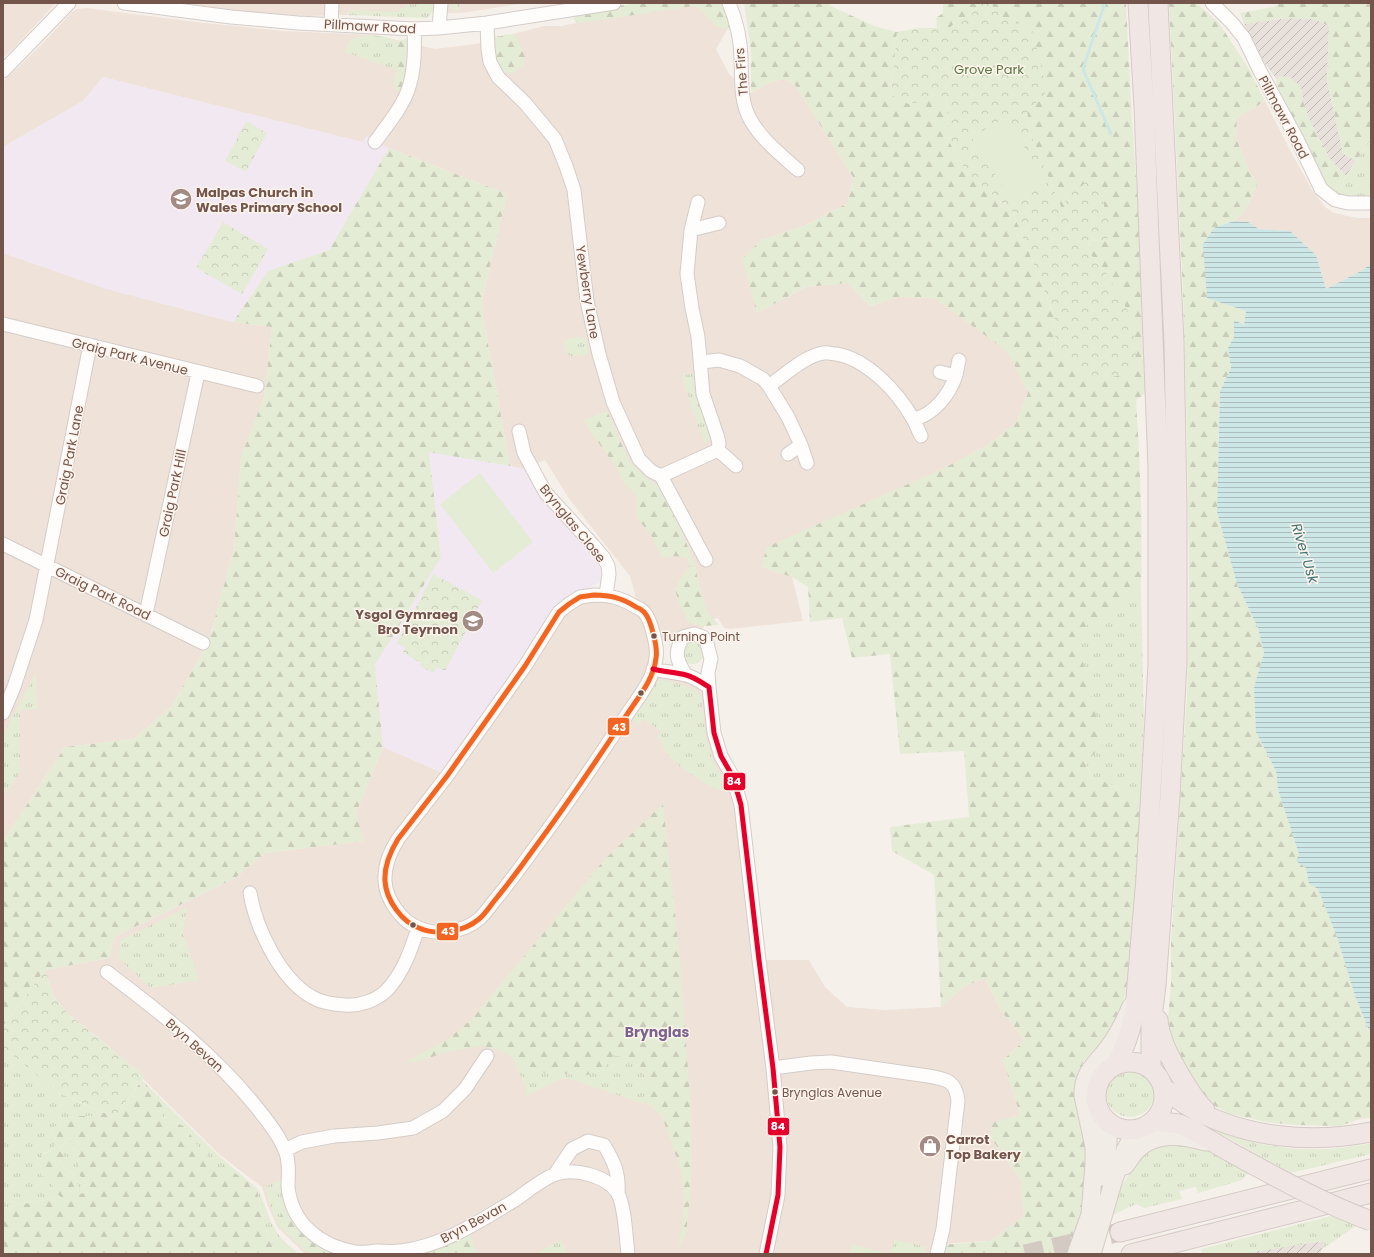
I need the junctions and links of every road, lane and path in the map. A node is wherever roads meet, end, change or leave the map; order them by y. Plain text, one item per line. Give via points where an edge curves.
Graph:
1 (69, 3) edge
2 (124, 3) edge
3 (332, 3) edge
4 (441, 3) edge
5 (614, 3) edge
6 (729, 3) edge
7 (1138, 3) edge
8 (1158, 3) edge
9 (1212, 3) edge
10 (487, 23) junction
11 (331, 25) junction
12 (440, 28) junction
13 (414, 29) junction
14 (3, 71) edge
15 (375, 142) dead end
16 (798, 170) dead end
17 (698, 202) dead end
18 (1371, 203) edge
19 (719, 223) dead end
20 (691, 230) junction
21 (3, 324) edge
22 (90, 345) junction
23 (959, 360) dead end
24 (701, 362) junction
25 (940, 372) dead end
26 (198, 373) junction
27 (955, 376) junction
28 (258, 386) dead end
29 (770, 386) junction
30 (913, 419) junction
31 (519, 431) dead end
32 (920, 436) dead end
33 (801, 445) junction
34 (718, 450) junction
35 (788, 454) dead end
36 (807, 463) dead end
37 (736, 466) dead end
38 (661, 476) junction
39 (3, 544) edge
40 (706, 560) dead end
41 (47, 565) junction
42 (606, 595) junction
43 (146, 614) junction
44 (202, 643) dead end
45 (653, 669) junction
46 (686, 674) junction
47 (9, 685) edge
48 (709, 687) junction
49 (3, 713) edge
50 (250, 893) dead end
51 (418, 928) junction
52 (106, 972) dead end
53 (1156, 985) junction
54 (1136, 994) junction
55 (487, 1056) dead end
56 (1116, 1065) junction
57 (773, 1068) junction
58 (1151, 1069) junction
59 (1164, 1088) junction
60 (1213, 1118) junction
61 (1105, 1119) junction
62 (1153, 1121) junction
63 (1136, 1130) junction
64 (1371, 1132) edge
65 (1223, 1148) junction
66 (285, 1150) junction
67 (1371, 1169) edge
68 (554, 1174) junction
69 (1114, 1179) junction
70 (618, 1192) junction
71 (1371, 1193) edge
72 (1090, 1214) junction
73 (1371, 1221) edge
74 (1120, 1232) tunnel mouth
75 (628, 1254) edge
76 (766, 1254) edge
77 (937, 1254) edge
78 (1076, 1254) edge
79 (1092, 1254) edge
80 (1131, 1254) edge

1 - 14 street
2 - 11 street, Pillmawr Road via 231,17
3 - 11 street
4 - 12 street
5 - 10 street, Pillmawr Road
6 - 16 street, The Firs via 741,58 742,93 750,118 762,136
7 - 54 highway via 1158,467 1158,664 1146,878
8 - 53 highway via 1174,342 1177,662
9 - 18 street, Pillmawr Road via 1244,38 1321,189 1335,200
10 - 12 street, Pillmawr Road
10 - 38 street, Yewberry Lane via 490,62 498,77 525,103 555,139 566,166 574,190 587,301 613,402 639,458 651,471
11 - 13 street, Pillmawr Road
12 - 13 street, Pillmawr Road
13 - 15 street via 415,53 409,88 399,108
17 - 20 street
19 - 20 street
20 - 24 street via 687,274
21 - 22 street, Graig Park Avenue
22 - 26 street, Graig Park Avenue
22 - 41 street, Graig Park Lane
23 - 27 street
24 - 29 street via 719,360 740,366
24 - 34 street via 703,394 717,435
25 - 27 street
26 - 28 street, Graig Park Avenue
26 - 43 street, Graig Park Hill
27 - 30 street via 942,400 922,418
29 - 30 street via 812,357 824,353 843,356 861,363 878,376 895,393
29 - 33 street
30 - 32 street
31 - 42 street, Brynglas Close via 524,453 545,492 608,566
33 - 35 street
33 - 36 street
34 - 37 street
34 - 38 street
38 - 40 street, Yewberry Lane
39 - 41 street, Graig Park Road
41 - 43 street, Graig Park Road
41 - 47 street, Graig Park Lane via 36,620
42 - 45 street via 626,601 645,612 657,648
42 - 51 street via 580,597 559,612 525,666 447,776 398,839 388,858 385,882 392,903 406,921
43 - 44 street, Graig Park Road
45 - 46 street
45 - 51 street via 640,696 590,772 513,878 479,919 457,930 442,932
46 - 48 street
46 - 48 street via 680,666 677,646 683,637 694,634 703,637 707,643 711,659
47 - 49 street, Graig Park Lane
48 - 57 street via 714,733 721,756 733,777 741,805
50 - 51 street via 261,928 275,959 285,973 296,986 313,998 333,1004 352,1005 370,1001 386,992 397,978 413,947
52 - 66 street, Bryn Bevan via 144,1000 214,1061 259,1110
53 - 58 highway via 1151,1026
53 - 60 highway via 1159,1024 1171,1060 1192,1096
54 - 56 highway via 1131,1028
54 - 72 main road via 1119,1032 1093,1064 1083,1088 1094,1147
55 - 66 street via 465,1089 443,1111 413,1128 334,1136 302,1142
56 - 58 highway via 1134,1062
56 - 61 highway via 1102,1077 1096,1094 1097,1103
57 - 76 street via 780,1147 779,1187
57 - 77 street via 831,1062 944,1078 952,1083 958,1101 943,1229
58 - 59 highway
59 - 60 highway via 1188,1106
59 - 62 highway via 1163,1106
60 - 64 highway via 1237,1127 1302,1138 1329,1138
61 - 63 highway via 1119,1128
61 - 72 main road via 1109,1144
62 - 63 highway
62 - 65 highway via 1179,1124
63 - 69 main road
65 - 69 main road via 1186,1136 1167,1136 1151,1140 1138,1149
65 - 73 highway, bridge via 1305,1192
66 - 68 street, Bryn Bevan via 288,1188 294,1212 316,1237 330,1245 356,1252 400,1251 427,1245 466,1228
67 - 74 highway
68 - 70 street, Bryn Bevan via 569,1172 590,1175 608,1183
68 - 70 street, Bryn Bevan via 572,1149 588,1141 604,1145 613,1160 619,1180
69 - 79 main road
70 - 75 street, Bryn Bevan
71 - 80 highway
72 - 78 main road

